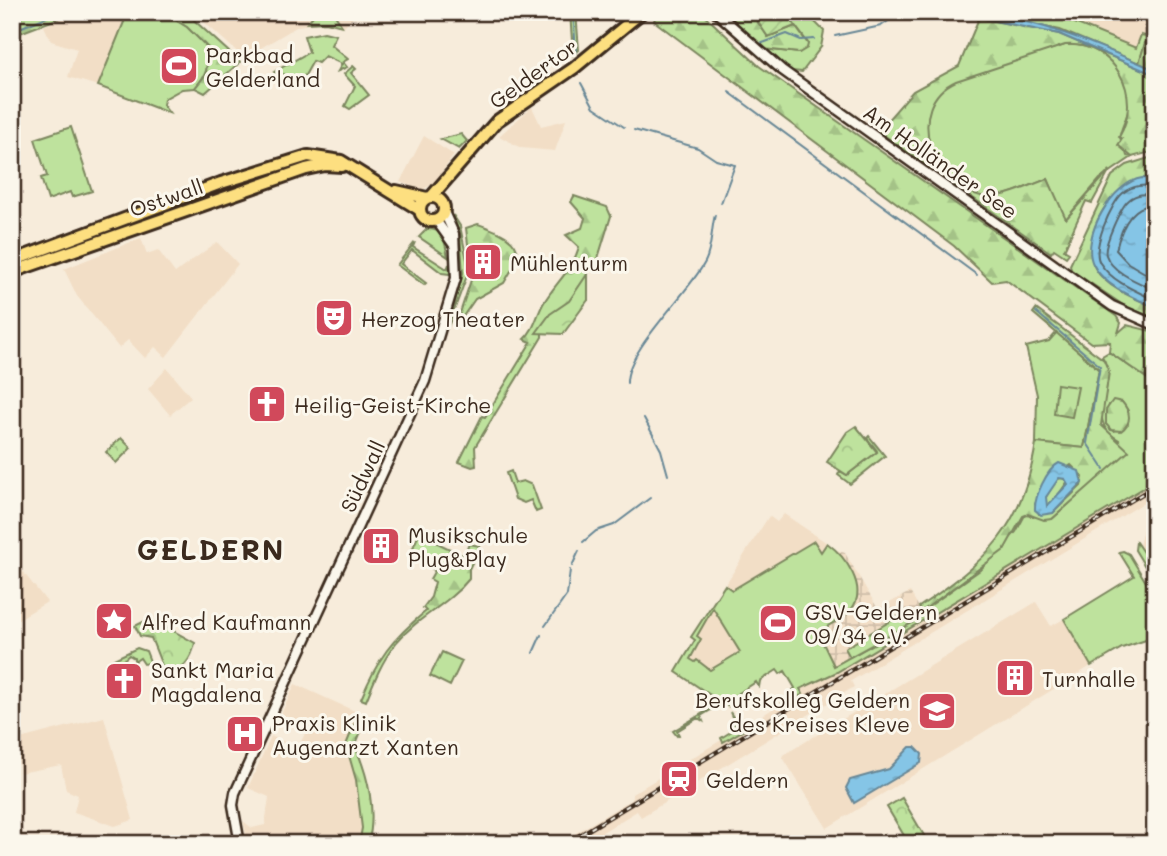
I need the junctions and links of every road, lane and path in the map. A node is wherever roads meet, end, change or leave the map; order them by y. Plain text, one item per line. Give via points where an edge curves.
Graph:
1 (642, 12) edge
2 (716, 12) edge
3 (281, 163) junction
4 (352, 168) junction
5 (291, 174) junction
6 (393, 191) junction
7 (436, 205) junction
8 (420, 210) junction
9 (52, 252) junction
10 (12, 261) edge
11 (12, 272) edge
12 (1155, 325) edge
13 (240, 844) edge

1 - 7 main road, Geldertor via 574,68 497,121 454,172
2 - 12 street, Am Holländer See via 761,54 1112,306
3 - 4 main road, Ostwall via 314,155 332,157
3 - 5 main road
3 - 9 main road, Ostwall
4 - 5 main road, Ostwall via 325,164
4 - 6 main road, Ostwall
5 - 9 main road, Ostwall
6 - 7 main road, Ostwall
6 - 8 main road, Ostwall
7 - 8 main road, Geldertor
7 - 8 main road, Ostwall via 425,218
7 - 13 street, Südwall via 453,230 454,289 420,393 233,801
9 - 10 main road, Ostwall
9 - 11 main road, Ostwall

